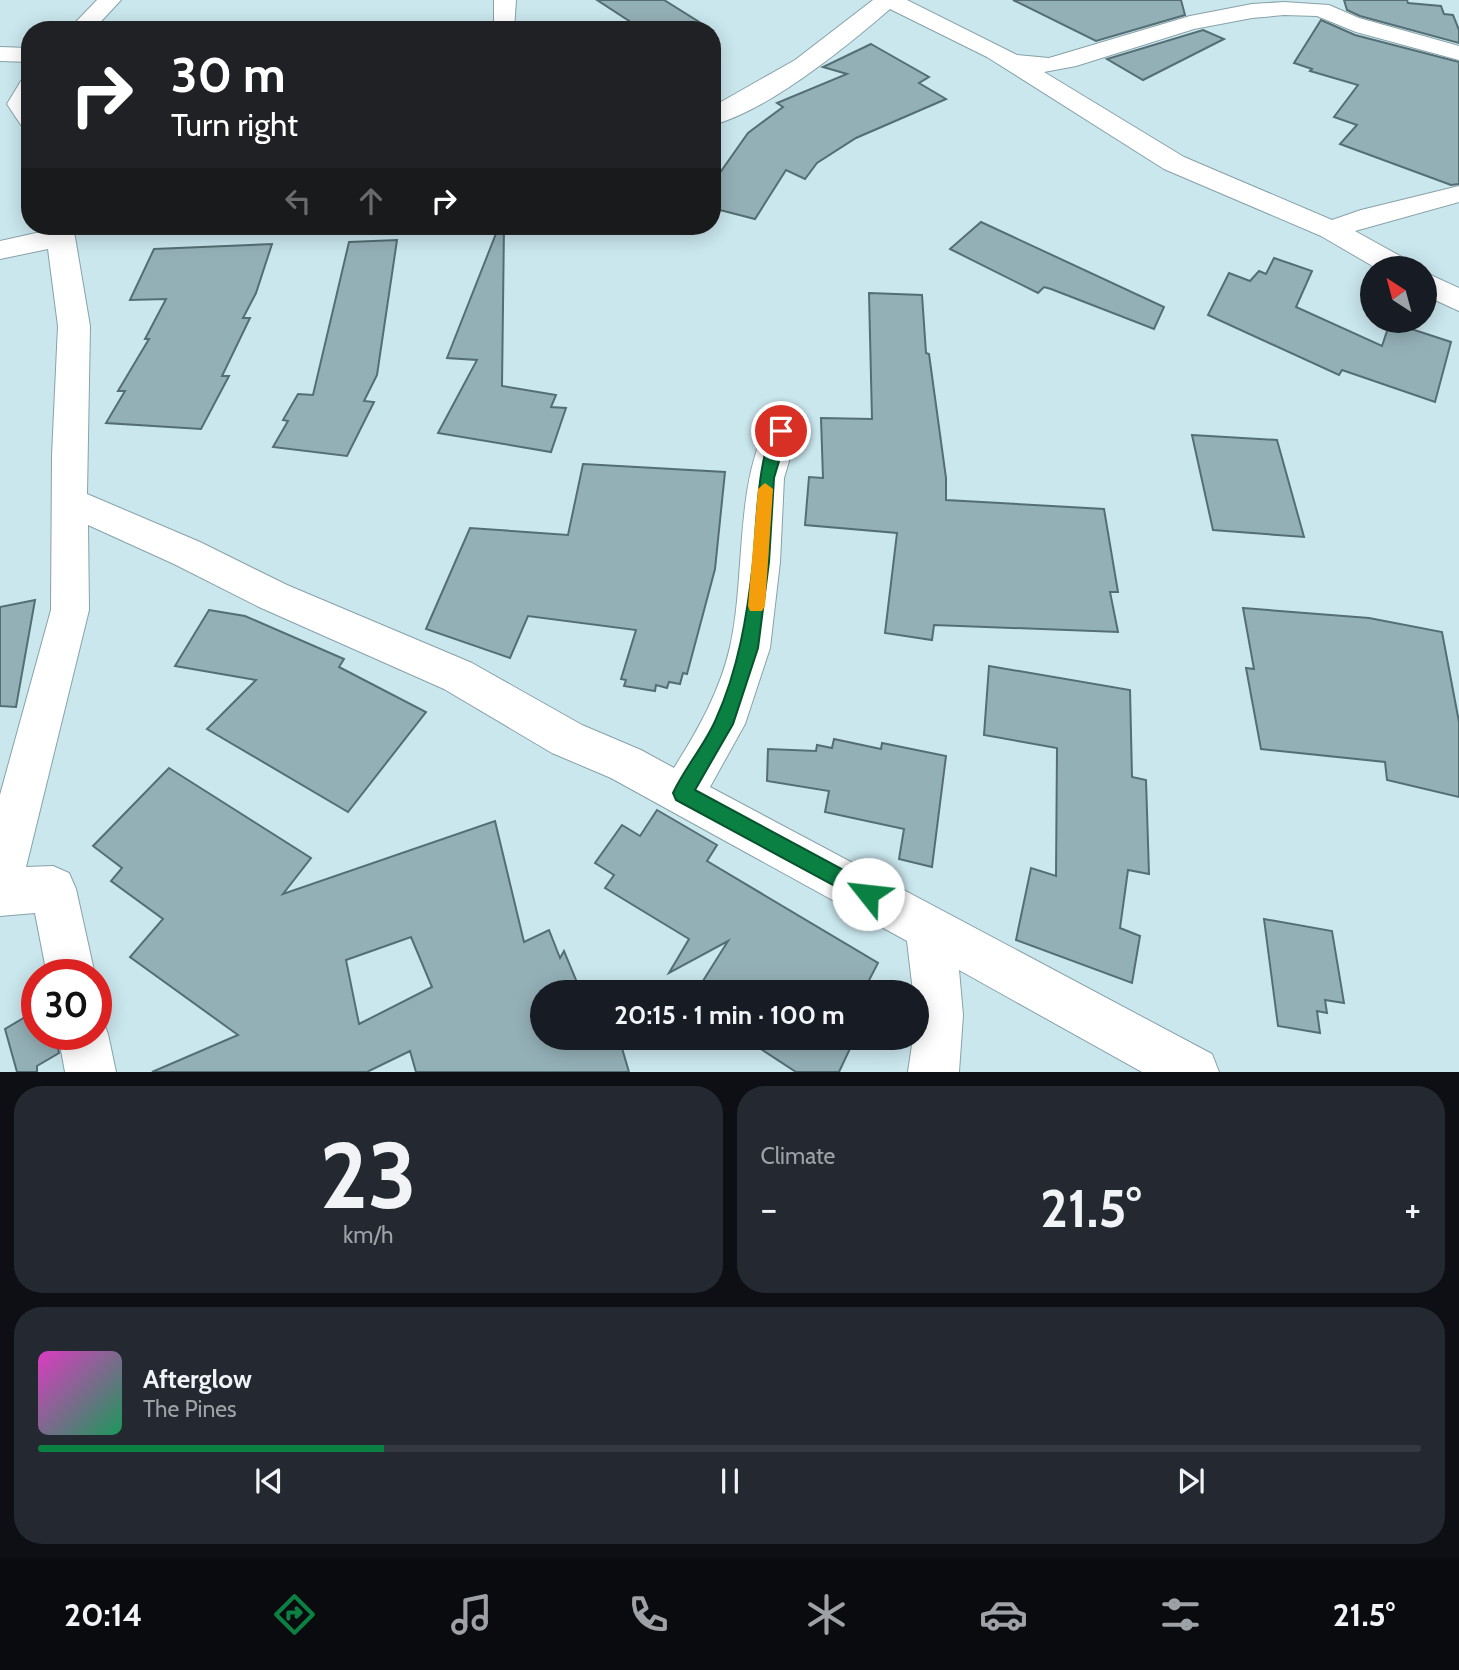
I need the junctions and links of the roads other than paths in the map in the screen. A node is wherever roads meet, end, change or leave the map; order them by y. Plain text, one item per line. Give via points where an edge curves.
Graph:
1 (110, 0) edge
2 (505, 0) edge
3 (888, 0) edge
4 (1316, 5) edge
5 (88, 21) edge
6 (504, 21) edge
7 (1459, 52) edge
8 (0, 54) edge
9 (21, 55) edge
10 (1013, 62) junction
11 (721, 113) edge
12 (1459, 194) edge
13 (1331, 230) junction
14 (47, 235) edge
15 (60, 235) edge
16 (0, 250) edge
17 (1378, 256) edge
18 (1437, 289) edge
19 (1459, 301) edge
20 (781, 431) dead end
21 (71, 502) junction
22 (683, 793) junction
23 (1, 868) edge
24 (928, 926) junction
25 (68, 959) edge
26 (86, 1050) edge
27 (91, 1072) edge
28 (933, 1072) edge
29 (1194, 1072) edge

1 - 5 street
2 - 6 street
3 - 10 street
3 - 11 street via 806,65
4 - 7 street via 1347,22
4 - 10 street via 1226,13 1049,65
8 - 9 street
10 - 13 street via 1174,163
12 - 13 street
13 - 17 street
14 - 16 street
15 - 21 street via 74,326
18 - 19 street
20 - 22 street via 766,478 750,648 724,724
21 - 22 street via 458,676 567,739
21 - 23 street via 70,610
22 - 24 street
23 - 25 street via 16,888 28,892 53,889
24 - 28 street via 940,997
24 - 29 street
26 - 27 street

